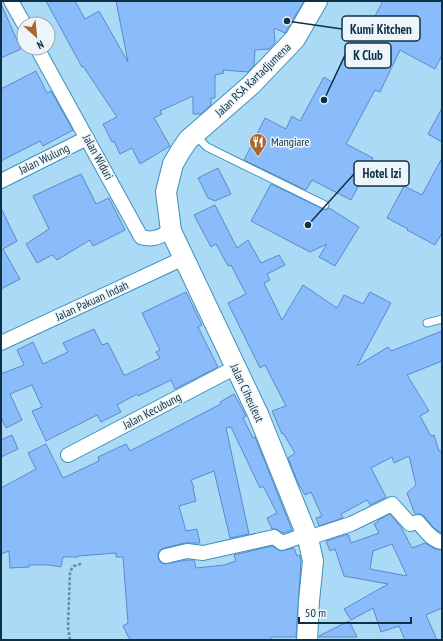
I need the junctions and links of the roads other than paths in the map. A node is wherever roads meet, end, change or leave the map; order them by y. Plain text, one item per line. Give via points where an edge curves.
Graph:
1 (11, 1) edge
2 (317, 1) edge
3 (19, 16) edge
4 (42, 56) edge
5 (87, 138) junction
6 (187, 142) junction
7 (1, 181) edge
8 (325, 205) dead end
9 (172, 230) junction
10 (184, 258) junction
11 (442, 319) edge
12 (427, 323) dead end
13 (1, 344) edge
14 (236, 367) junction
15 (68, 455) dead end
16 (307, 536) junction
17 (442, 542) edge
18 (166, 556) dead end
19 (307, 640) edge

1 - 3 street
2 - 6 street, Jalan RSA Kartadjumena via 295,39 251,85
4 - 5 street, Jalan Widuri
5 - 7 street, Jalan Wulung
5 - 9 street, Jalan Widuri via 141,237 149,240
6 - 8 lane via 207,147
6 - 9 street, Jalan Ciheuleut via 173,164 166,192
9 - 10 street, Jalan Ciheuleut
10 - 13 street, Jalan Pakuan Indah
10 - 14 street, Jalan Ciheuleut
11 - 12 lane
14 - 15 street, Jalan Kecubung
14 - 16 street, Jalan Ciheuleut via 258,414
16 - 17 street via 351,524 392,504 410,524 418,522 434,539
16 - 18 street via 282,544 274,537 203,553 187,550
16 - 19 street, Jalan Ciheuleut via 313,561

